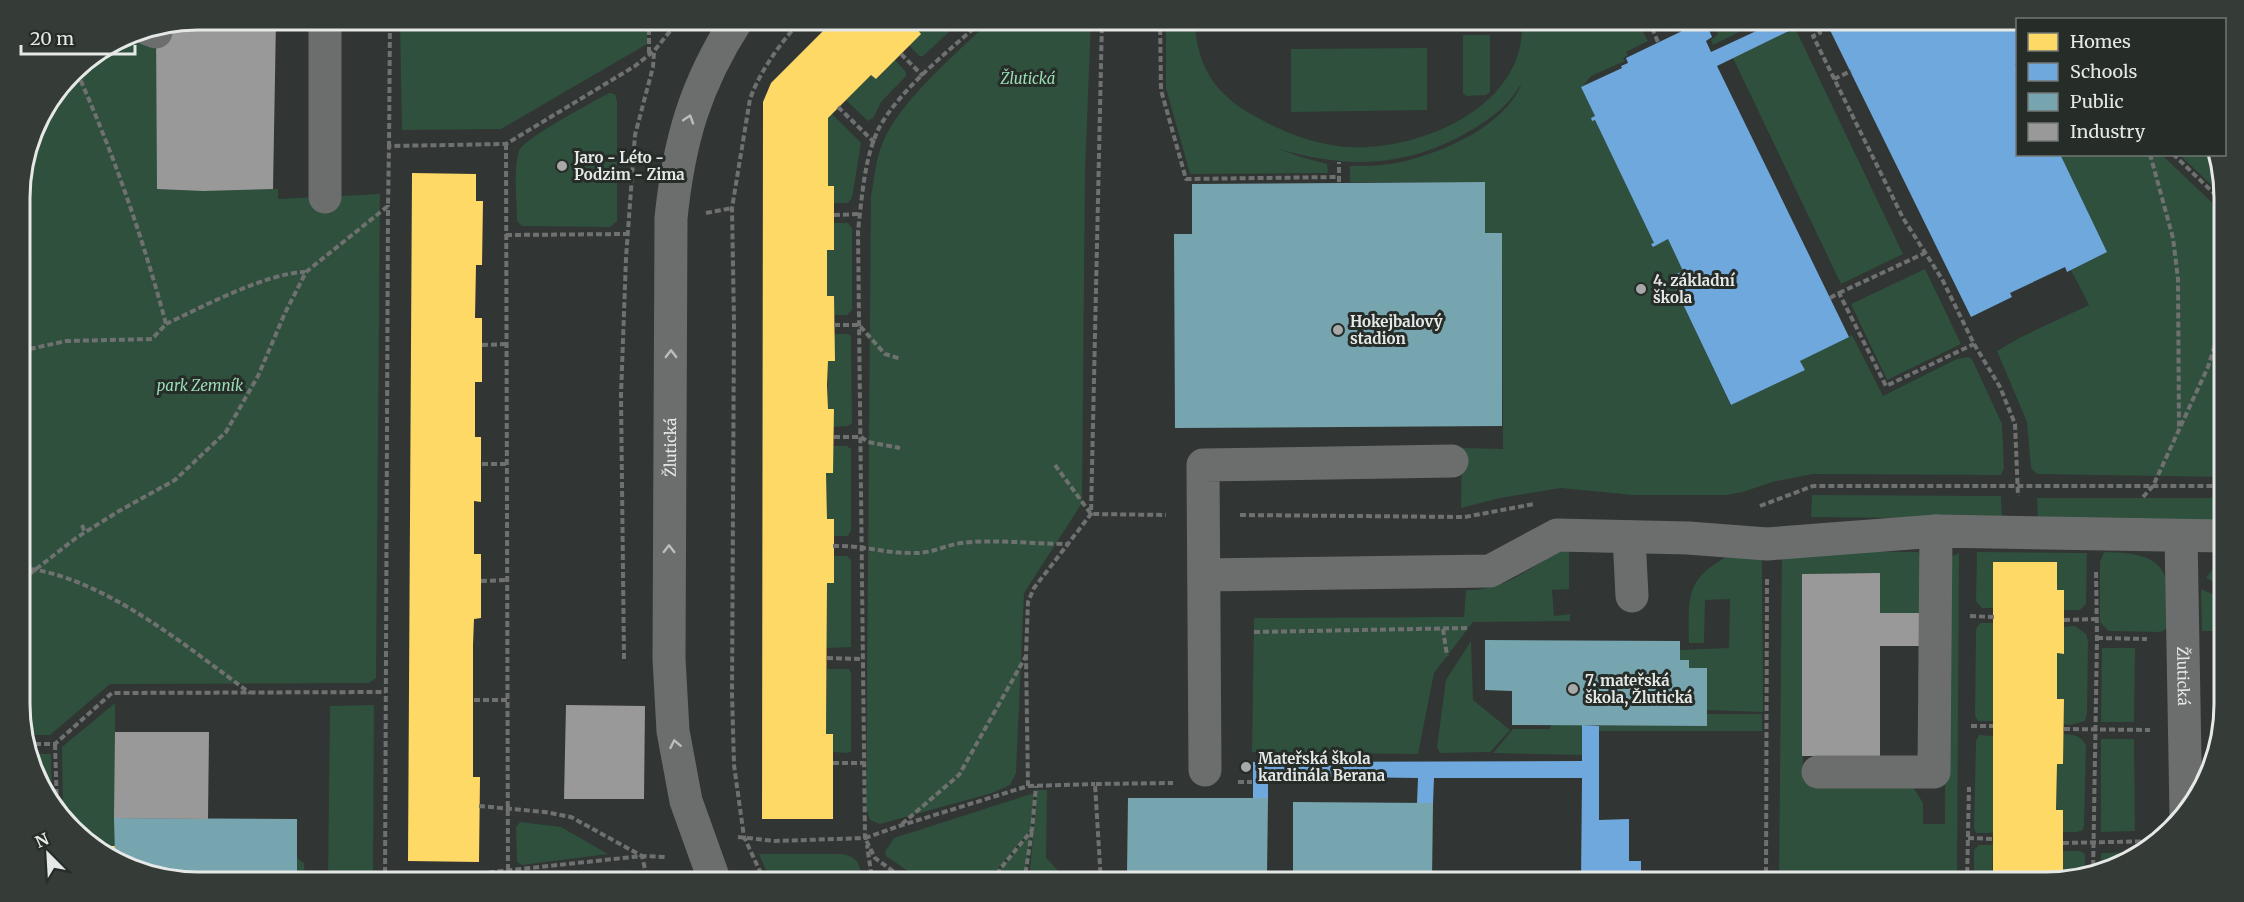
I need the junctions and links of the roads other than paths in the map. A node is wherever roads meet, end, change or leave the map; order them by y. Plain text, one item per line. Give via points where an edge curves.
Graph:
1 (325, 30) edge
2 (731, 30) edge
3 (325, 197) dead end
4 (1452, 461) dead end
5 (1936, 531) junction
6 (2181, 536) junction
7 (2214, 536) edge
8 (1629, 537) junction
9 (1204, 575) junction
10 (1632, 596) dead end
11 (1818, 772) dead end
12 (1205, 778) road end
13 (2186, 798) edge
14 (711, 872) edge

1 - 3 street
14 -> 2 street, Žlutická via 686,801 673,731 669,659 671,218 687,122 701,84
4 - 9 street via 1203,465
5 - 6 street via 2019,532 2101,547
5 - 8 street via 1767,544
5 - 11 street via 1934,772
6 - 7 street
6 - 13 street, Žlutická
8 - 9 street via 1557,535 1490,571
8 - 10 street
9 - 12 street

